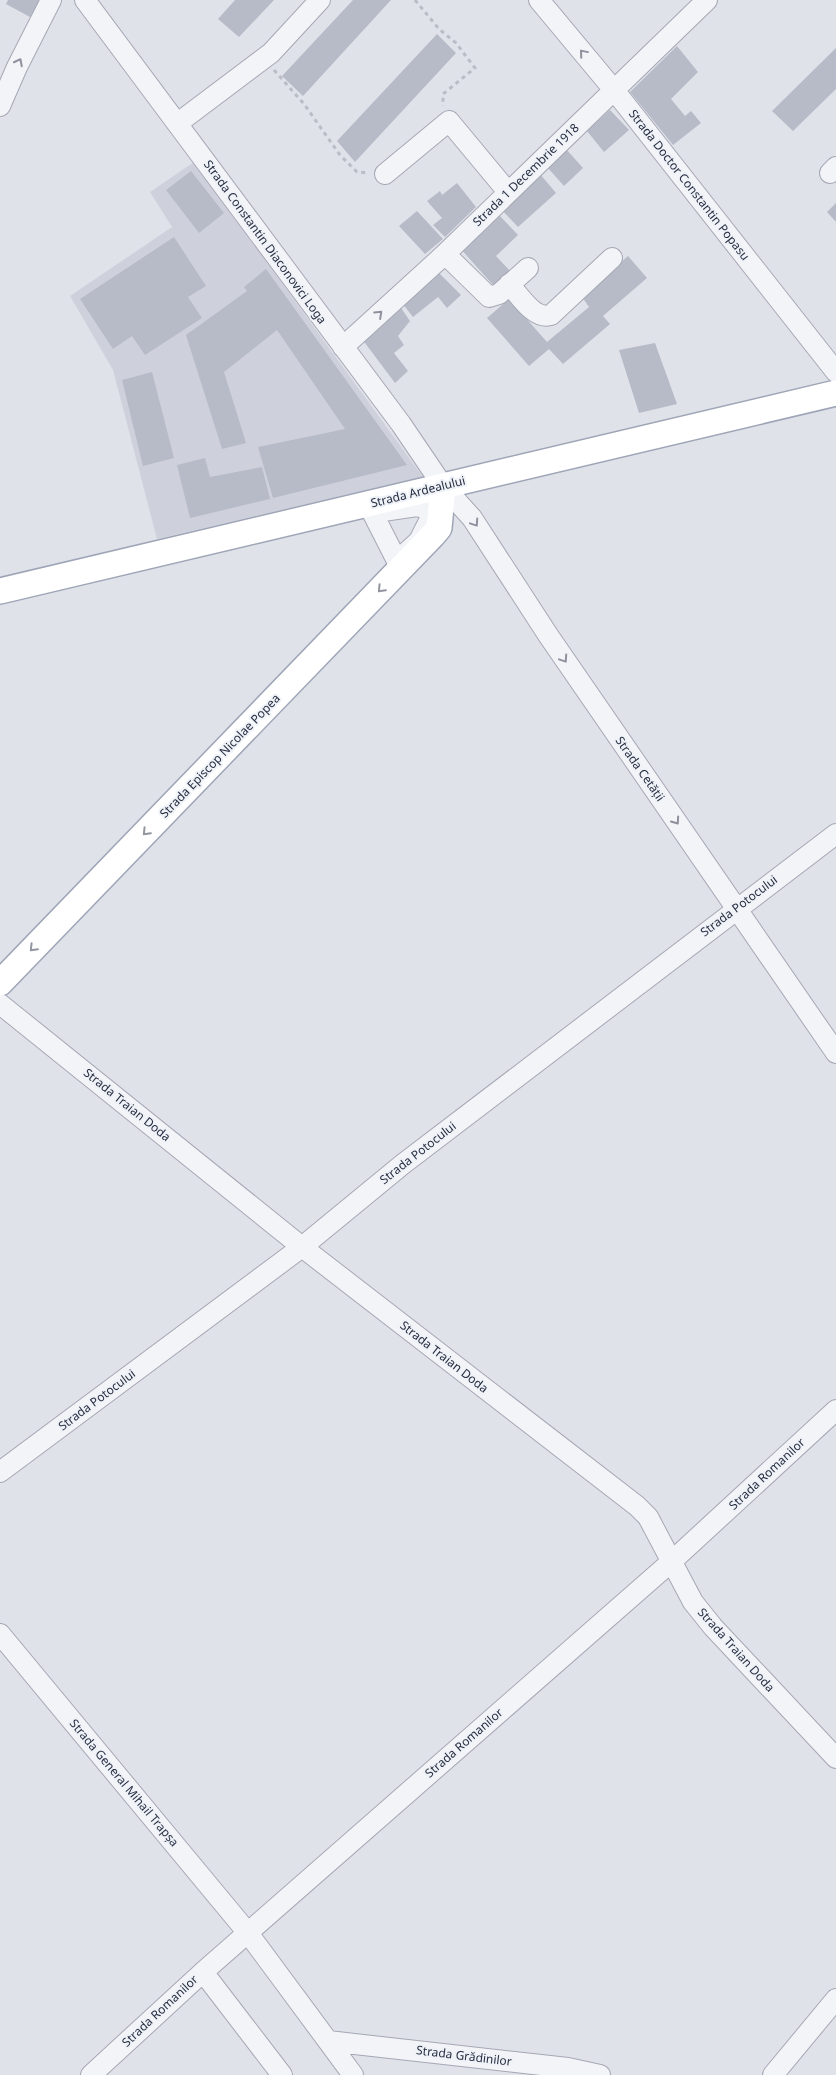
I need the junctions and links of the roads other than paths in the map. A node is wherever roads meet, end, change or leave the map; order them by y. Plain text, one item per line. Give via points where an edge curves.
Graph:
1 (51, 0) edge
2 (85, 0) edge
3 (320, 0) edge
4 (539, 0) edge
5 (707, 0) edge
6 (614, 90) junction
7 (0, 106) edge
8 (178, 123) junction
9 (385, 174) road end
10 (508, 192) junction
11 (445, 254) junction
12 (612, 258) dead end
13 (528, 268) dead end
14 (510, 284) junction
15 (343, 347) junction
16 (836, 372) edge
17 (836, 393) edge
18 (443, 486) junction
19 (370, 509) junction
20 (399, 565) junction
21 (0, 590) edge
22 (836, 834) edge
23 (736, 908) junction
24 (0, 983) edge
25 (0, 1004) edge
26 (836, 1053) edge
27 (302, 1247) junction
28 (836, 1410) edge
29 (0, 1472) edge
30 (671, 1562) junction
31 (0, 1634) edge
32 (836, 1758) edge
33 (248, 1933) junction
34 (203, 1972) junction
35 (836, 1999) edge
36 (328, 2040) junction
37 (91, 2075) edge
38 (282, 2075) edge
39 (353, 2075) edge
40 (600, 2075) edge
41 (773, 2075) edge

7 -> 1 street
2 - 8 street, Strada Constantin Diaconovici Loga
3 - 8 street via 264,59
6 -> 4 street, Strada Doctor Constantin Popasu
5 - 6 street, Strada 1 Decembrie 1918
6 - 10 street, Strada 1 Decembrie 1918
6 - 16 street, Strada Doctor Constantin Popasu
8 - 15 street, Strada Constantin Diaconovici Loga
9 - 10 street via 448,121
10 - 11 street, Strada 1 Decembrie 1918
11 - 14 street via 489,297
15 -> 11 street, Strada 1 Decembrie 1918
12 - 14 street via 558,310 545,317 536,313
13 - 14 street
15 - 18 street, Strada Constantin Diaconovici Loga via 429,462
17 - 18 main road, Strada Ardealului
18 - 19 main road, Strada Ardealului
18 - 20 main road, Strada Episcop Nicolae Popea via 439,528
18 -> 23 street, Strada Cetății via 472,518 548,635
19 - 20 street
19 - 20 street via 417,506 427,509 431,517 428,527
19 - 21 main road, Strada Ardealului
20 -> 24 main road, Strada Episcop Nicolae Popea
22 - 23 street, Strada Potocului
23 - 26 street, Strada Cetății
23 - 27 street, Strada Potocului via 403,1164
25 - 27 street, Strada Traian Doda
27 - 29 street, Strada Potocului
27 - 30 street, Strada Traian Doda via 637,1506 648,1517
28 - 30 street, Strada Romanilor
30 - 32 street, Strada Traian Doda via 693,1602 712,1627
30 - 33 street, Strada Romanilor
31 - 33 street, Strada General Mihail Trapșa
33 - 34 street, Strada Romanilor
33 - 36 street
34 - 37 street, Strada Romanilor
34 - 38 street
35 - 41 street
36 - 39 street
36 - 40 street, Strada Grădinilor via 568,2068

